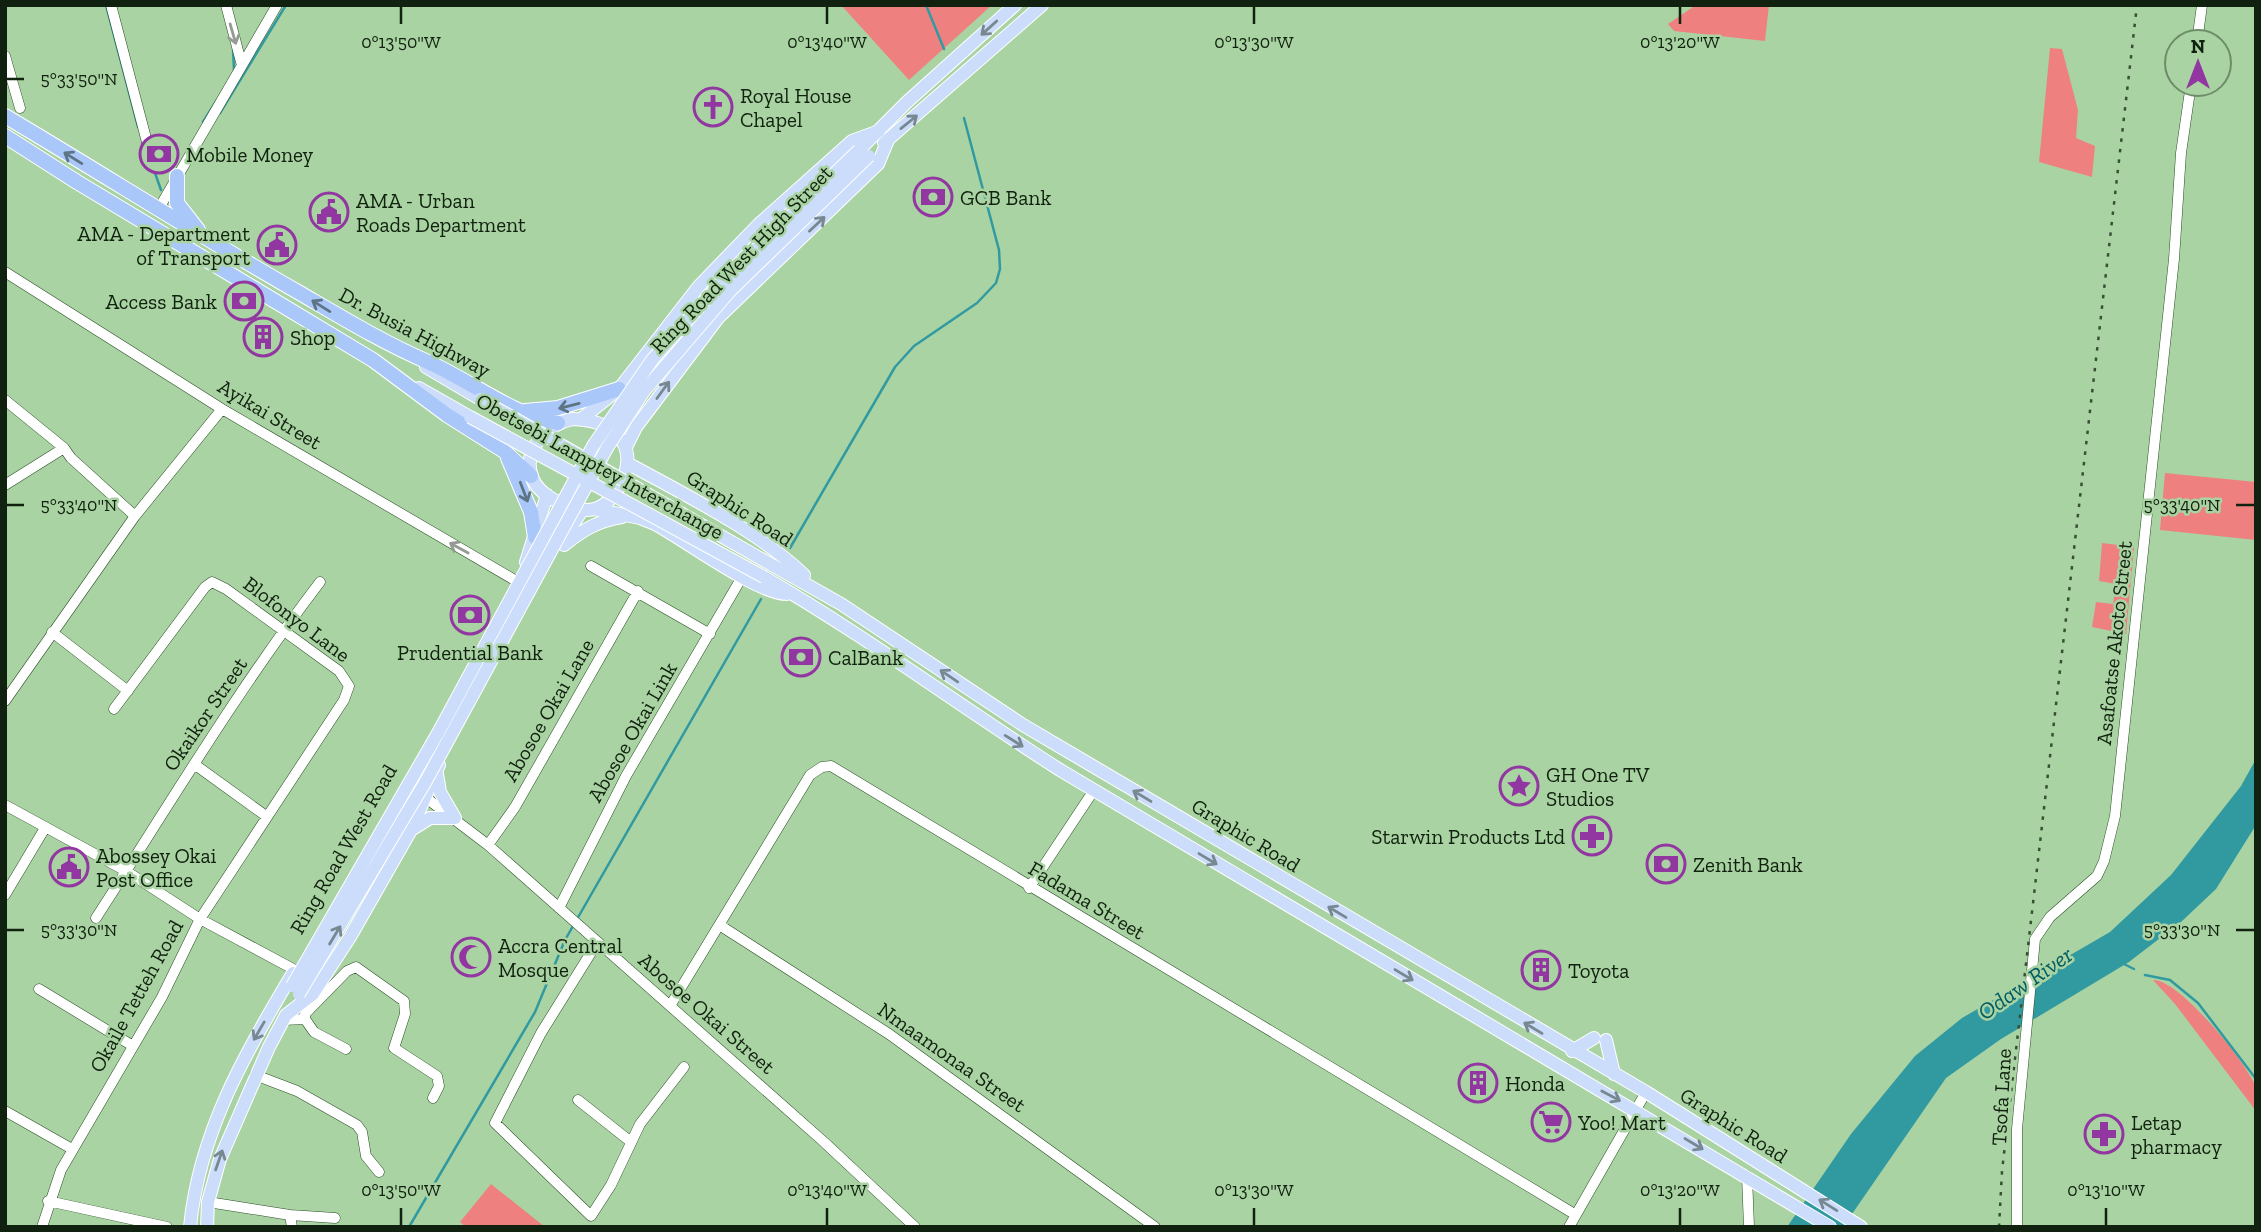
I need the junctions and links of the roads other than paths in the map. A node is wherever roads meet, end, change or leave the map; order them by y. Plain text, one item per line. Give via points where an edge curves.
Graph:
1 (111, 5) edge
2 (226, 5) edge
3 (277, 5) edge
4 (1015, 5) edge
5 (1042, 5) edge
6 (2202, 5) edge
7 (2199, 28) edge
8 (5, 56) edge
9 (241, 62) junction
10 (2189, 98) edge
11 (20, 108) dead end
12 (5, 116) edge
13 (883, 135) junction
14 (5, 136) edge
15 (160, 168) dead end
16 (177, 176) junction
17 (158, 210) junction
18 (215, 244) junction
19 (5, 272) edge
20 (401, 352) junction
21 (389, 370) junction
22 (619, 389) junction
23 (5, 400) edge
24 (222, 409) junction
25 (518, 411) junction
26 (581, 419) junction
27 (558, 424) junction
28 (600, 447) joint
29 (626, 447) junction
30 (64, 448) junction
31 (504, 451) junction
32 (627, 463) junction
33 (531, 476) junction
34 (5, 485) edge
35 (547, 495) junction
36 (587, 511) junction
37 (135, 516) junction
38 (631, 516) junction
39 (535, 537) junction
40 (553, 554) junction
41 (591, 566) dead end
42 (742, 576) junction
43 (320, 582) dead end
44 (518, 582) junction
45 (802, 583) junction
46 (638, 591) junction
47 (794, 594) junction
48 (283, 631) junction
49 (52, 632) junction
50 (710, 634) junction
51 (349, 686) joint
52 (128, 691) junction
53 (5, 701) edge
54 (114, 709) dead end
55 (194, 764) junction
56 (437, 769) junction
57 (404, 781) junction
58 (1094, 790) junction
59 (426, 798) junction
60 (5, 804) edge
61 (266, 816) junction
62 (455, 818) junction
63 (45, 828) junction
64 (411, 830) junction
65 (488, 845) junction
66 (126, 871) junction
67 (1030, 888) junction
68 (5, 895) edge
69 (560, 909) junction
70 (96, 918) dead end
71 (200, 919) junction
72 (721, 926) junction
73 (597, 943) junction
74 (2030, 969) joint
75 (295, 970) junction
76 (39, 989) dead end
77 (296, 990) junction
78 (279, 998) junction
79 (670, 1006) junction
80 (284, 1018) junction
81 (305, 1019) junction
82 (133, 1046) junction
83 (346, 1049) dead end
84 (1572, 1051) junction
85 (684, 1067) dead end
86 (1614, 1074) junction
87 (255, 1075) junction
88 (1646, 1092) junction
89 (433, 1098) dead end
90 (578, 1100) dead end
91 (1635, 1109) junction
92 (5, 1111) edge
93 (631, 1142) junction
94 (72, 1149) junction
95 (379, 1172) dead end
96 (1747, 1177) junction
97 (48, 1201) junction
98 (208, 1202) junction
99 (290, 1215) junction
100 (1576, 1215) junction
101 (335, 1217) dead end
102 (42, 1227) edge
103 (167, 1227) edge
104 (190, 1227) edge
105 (207, 1227) edge
106 (292, 1227) edge
107 (915, 1227) edge
108 (1155, 1227) edge
109 (1569, 1227) edge
110 (1749, 1227) edge
111 (1830, 1227) edge
112 (1861, 1227) edge
113 (2017, 1227) edge

1 - 15 street via 148,146
2 -> 9 street
3 - 9 street
4 -> 13 main road, Ring Road West High Street via 918,92
13 -> 5 main road, Ring Road West High Street via 930,104
6 - 7 street
8 - 11 street
9 - 16 street
10 - 74 street, Asafoatse Akoto Street via 2115,816 2097,876 2050,917 2035,939
17 -> 12 highway, Dr. Busia Highway
13 - 22 main road, Ring Road West High Street via 852,141 743,240 699,286
13 - 28 main road, Ring Road West High Street, bridge via 716,306
29 -> 13 main road, Ring Road West High Street via 718,318 877,164
14 - 21 highway, Dr. Busia Highway via 139,209 157,223 159,231
16 - 17 street
16 - 18 highway via 177,203
17 - 18 highway, Dr. Busia Highway
20 -> 18 highway, Dr. Busia Highway
19 - 24 street, Ayikai Street
20 - 25 highway, Dr. Busia Highway
20 - 45 main road, Obetsebi Lamptey Interchange, bridge
21 - 31 highway, Dr. Busia Highway
21 - 47 main road, Obetsebi Lamptey Interchange, bridge
22 -> 25 highway via 558,408
22 - 26 main road, Ring Road West High Street
23 - 30 street
24 - 37 street
44 -> 24 street, Ayikai Street
25 - 27 highway, Dr. Busia Highway
26 - 27 main road
26 - 29 main road via 608,426
27 - 33 main road via 538,441 531,458
28 - 77 main road, Ring Road West Road, bridge via 472,700
29 - 32 main road
30 - 34 street
30 - 37 street
31 - 33 highway, Dr. Busia Highway
31 -> 39 highway via 531,512
32 - 36 main road via 617,490
32 - 45 main road, Graphic Road via 751,536 804,575
33 - 35 main road
35 - 36 main road
35 - 39 main road, Ring Road West Road
36 - 38 main road, Graphic Road
36 - 40 main road
37 - 49 street
38 - 40 main road via 603,520 584,529
38 - 42 main road, Graphic Road via 675,534
39 - 44 main road, Ring Road West Road
40 - 56 main road via 461,712
41 - 46 street
42 - 47 main road, Graphic Road via 771,592
42 - 50 street, Abosoe Okai Link
43 - 48 street, Okaikor Street
44 - 57 main road, Ring Road West Road
84 -> 45 main road, Graphic Road via 1023,725
46 - 50 street
46 - 65 street, Abosoe Okai Lane via 515,807
47 -> 58 main road, Graphic Road
48 - 51 street, Blofonyo Lane via 339,671
48 - 52 street, Blofonyo Lane via 212,583
48 - 55 street, Okaikor Street
49 - 52 street
49 - 53 street
50 - 69 street, Abosoe Okai Link via 626,776
51 - 61 street, Okaile Tetteh Road
52 - 54 street, Blofonyo Lane
55 - 61 street
55 - 66 street, Okaikor Street
56 - 59 main road
56 - 62 main road via 440,792
57 - 59 street, Abosoe Okai Street
57 - 75 main road, Ring Road West Road
58 - 67 street
58 -> 91 main road, Graphic Road
59 - 62 street, Abosoe Okai Street
59 - 64 main road
60 - 63 street
61 - 71 street, Okaile Tetteh Road
62 - 64 main road via 430,818
62 - 65 street, Abosoe Okai Street
63 - 66 street
63 - 68 street
64 - 80 main road via 313,993
65 - 69 street, Abosoe Okai Street
66 - 70 street, Okaikor Street
66 - 71 street
67 - 72 street, Fadama Street via 837,768 822,767 810,775
67 - 100 street, Fadama Street
69 - 73 street, Abosoe Okai Street
71 - 75 street
71 - 82 street, Okaile Tetteh Road
72 - 79 street, Fadama Street
72 - 108 street, Nmaamonaa Street via 889,1034
73 - 79 street, Abosoe Okai Street
73 - 93 street via 541,1033 495,1122 591,1216
74 - 113 street, Tsofa Lane via 2017,1129
75 - 78 main road, Ring Road West Road
76 - 82 street
77 - 78 main road
77 - 80 main road
78 -> 104 main road, Ring Road West Road via 216,1117 196,1179
79 - 107 street, Abosoe Okai Street
80 - 81 street
80 - 87 main road
81 - 83 street via 314,1032
81 - 89 street via 314,1003 356,967 404,1001 405,1014 394,1048 437,1076 439,1086
82 - 94 street, Okaile Tetteh Road
84 - 86 main road, Graphic Road
84 - 86 main road via 1600,1039
85 - 93 street
86 - 88 main road, Graphic Road
87 - 95 street via 297,1091 357,1125 366,1156
98 -> 87 main road via 226,1139
88 - 91 street
112 -> 88 main road, Graphic Road
90 - 93 street
91 -> 96 main road, Graphic Road
91 - 100 street
92 - 94 street
94 - 97 street, Okaile Tetteh Road
96 - 110 street
96 - 111 main road, Graphic Road
97 - 102 street, Okaile Tetteh Road
97 - 103 street
98 - 99 street
98 - 105 main road
99 - 101 street
99 - 106 street
100 - 109 street

